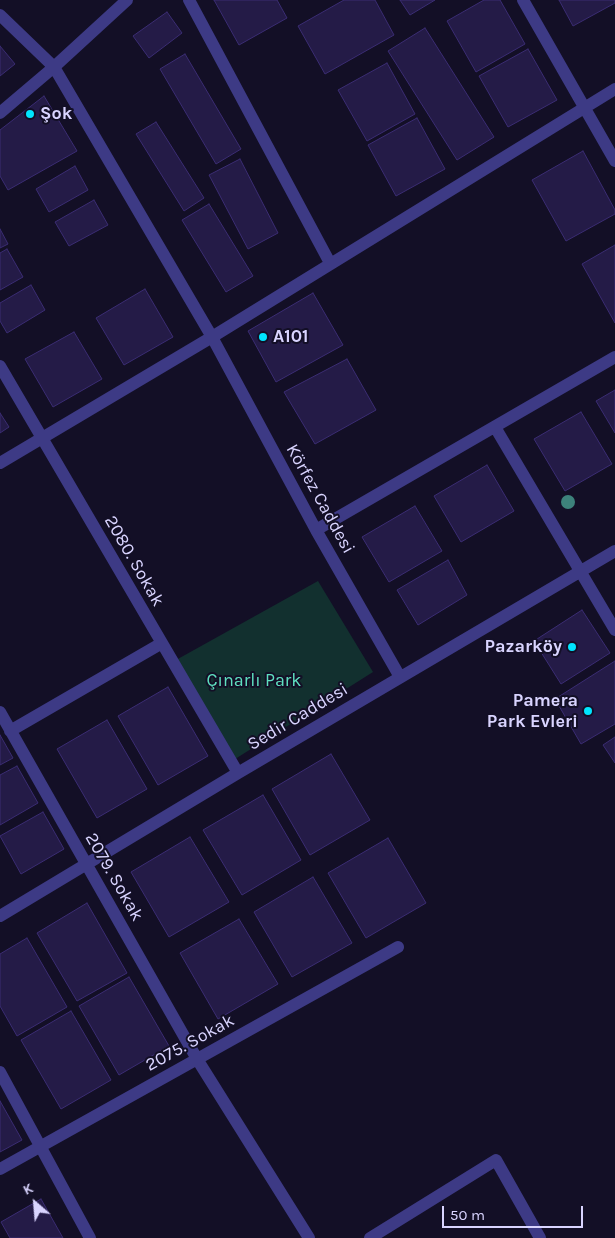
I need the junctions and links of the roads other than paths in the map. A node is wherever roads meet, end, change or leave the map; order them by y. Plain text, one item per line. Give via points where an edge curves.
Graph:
1 (127, 0) edge
2 (189, 0) edge
3 (523, 0) edge
4 (0, 15) edge
5 (54, 67) junction
6 (615, 89) edge
7 (584, 108) junction
8 (0, 113) edge
9 (615, 160) edge
10 (330, 264) junction
11 (212, 337) junction
12 (615, 357) edge
13 (0, 366) edge
14 (495, 427) junction
15 (42, 438) junction
16 (0, 463) edge
17 (316, 530) junction
18 (615, 550) edge
19 (579, 571) junction
20 (615, 630) edge
21 (162, 643) junction
22 (400, 677) junction
23 (0, 712) edge
24 (10, 731) junction
25 (238, 773) junction
26 (86, 864) junction
27 (0, 916) edge
28 (398, 947) dead end
29 (198, 1059) junction
30 (0, 1072) edge
31 (40, 1147) junction
32 (0, 1169) edge
33 (90, 1238) edge
34 (309, 1238) edge
35 (370, 1238) edge
36 (540, 1238) edge

1 - 5 street
2 - 10 street
3 - 7 street
4 - 5 street, Körfez Caddesi
5 - 8 street
5 - 11 street, Körfez Caddesi
6 - 7 street
7 - 9 street
7 - 10 street
10 - 11 street
11 - 15 street
11 - 17 street, Körfez Caddesi
12 - 14 street
13 - 15 street, 2080. Sokak
14 - 17 street
14 - 19 street
15 - 16 street
15 - 21 street, 2080. Sokak
17 - 22 street, Körfez Caddesi
18 - 19 street, Sedir Caddesi
19 - 20 street
19 - 22 street, Sedir Caddesi
21 - 24 street
21 - 25 street, 2080. Sokak
22 - 25 street, Sedir Caddesi
23 - 24 street, 2079. Sokak
24 - 26 street, 2079. Sokak
25 - 26 street, Sedir Caddesi
26 - 27 street, Sedir Caddesi
26 - 29 street, 2079. Sokak
28 - 29 street, 2075. Sokak
29 - 31 street, 2075. Sokak
29 - 34 street, 2079. Sokak
30 - 31 street
31 - 32 street, 2075. Sokak
31 - 33 street
35 - 36 street via 496,1160

